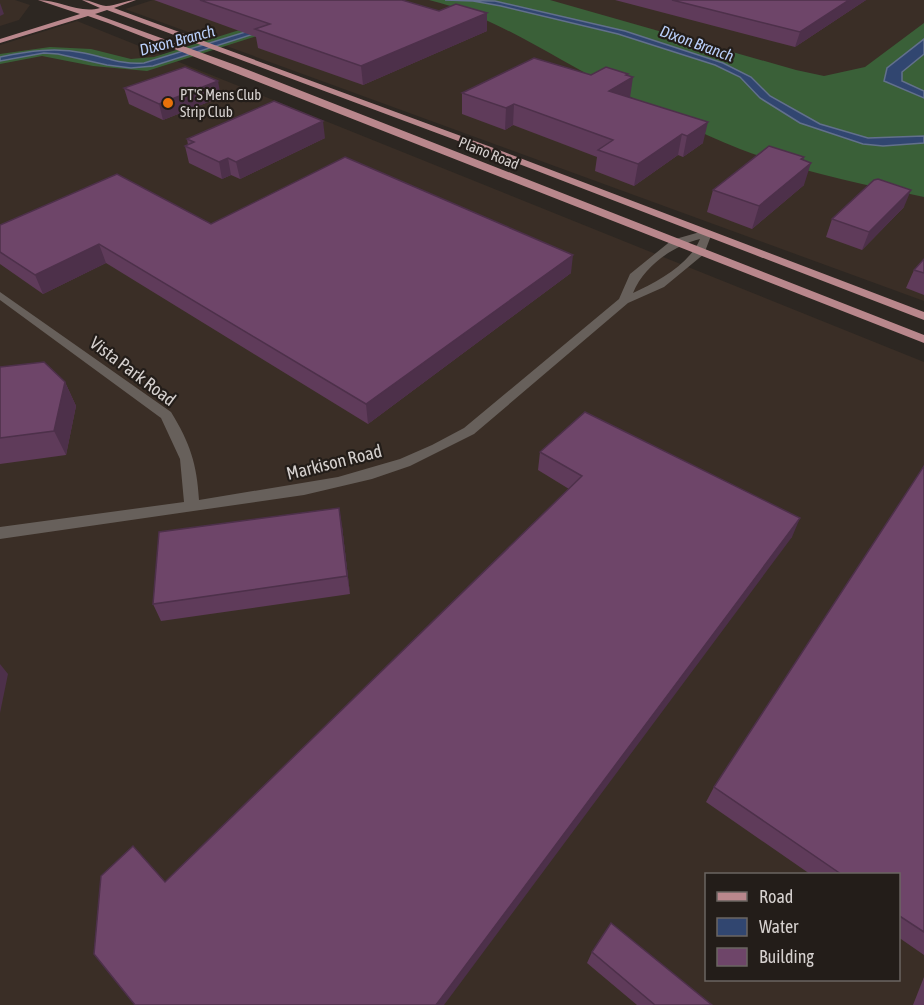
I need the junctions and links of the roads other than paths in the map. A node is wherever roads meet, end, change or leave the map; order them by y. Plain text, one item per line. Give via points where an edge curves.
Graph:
1 (41, 0) edge
2 (85, 0) edge
3 (133, 0) edge
4 (95, 3) junction
5 (106, 4) edge
6 (73, 9) junction
7 (87, 14) junction
8 (0, 32) edge
9 (0, 41) edge
10 (277, 71) junction
11 (251, 75) junction
12 (430, 128) junction
13 (410, 138) junction
14 (707, 233) junction
15 (676, 242) junction
16 (700, 252) junction
17 (0, 295) edge
18 (624, 301) junction
19 (924, 316) edge
20 (924, 339) edge
21 (192, 507) junction
22 (0, 533) edge

1 - 6 main road, Plano Road
2 - 4 main road, Plano Road
3 - 5 main road
4 - 5 main road, Plano Road
4 - 6 main road
5 - 7 main road
5 - 10 main road, Plano Road
6 - 7 main road, Plano Road
6 - 8 main road
7 - 9 main road
7 - 11 main road, Plano Road
10 - 11 main road
10 - 12 main road, Plano Road
11 - 13 main road, Plano Road
12 - 13 main road
12 - 14 main road, Plano Road
13 - 15 main road, Plano Road
14 - 15 street, Markison Road
14 - 16 street
14 - 19 main road, Plano Road
15 - 16 main road, Plano Road
15 - 18 street, Markison Road via 634,276
16 - 18 street, Markison Road via 660,285
16 - 20 main road, Plano Road
17 - 21 street, Vista Park Road via 166,415 184,443 190,464
18 - 21 street, Markison Road via 469,431 441,448 372,476 292,494
21 - 22 street, Markison Road

